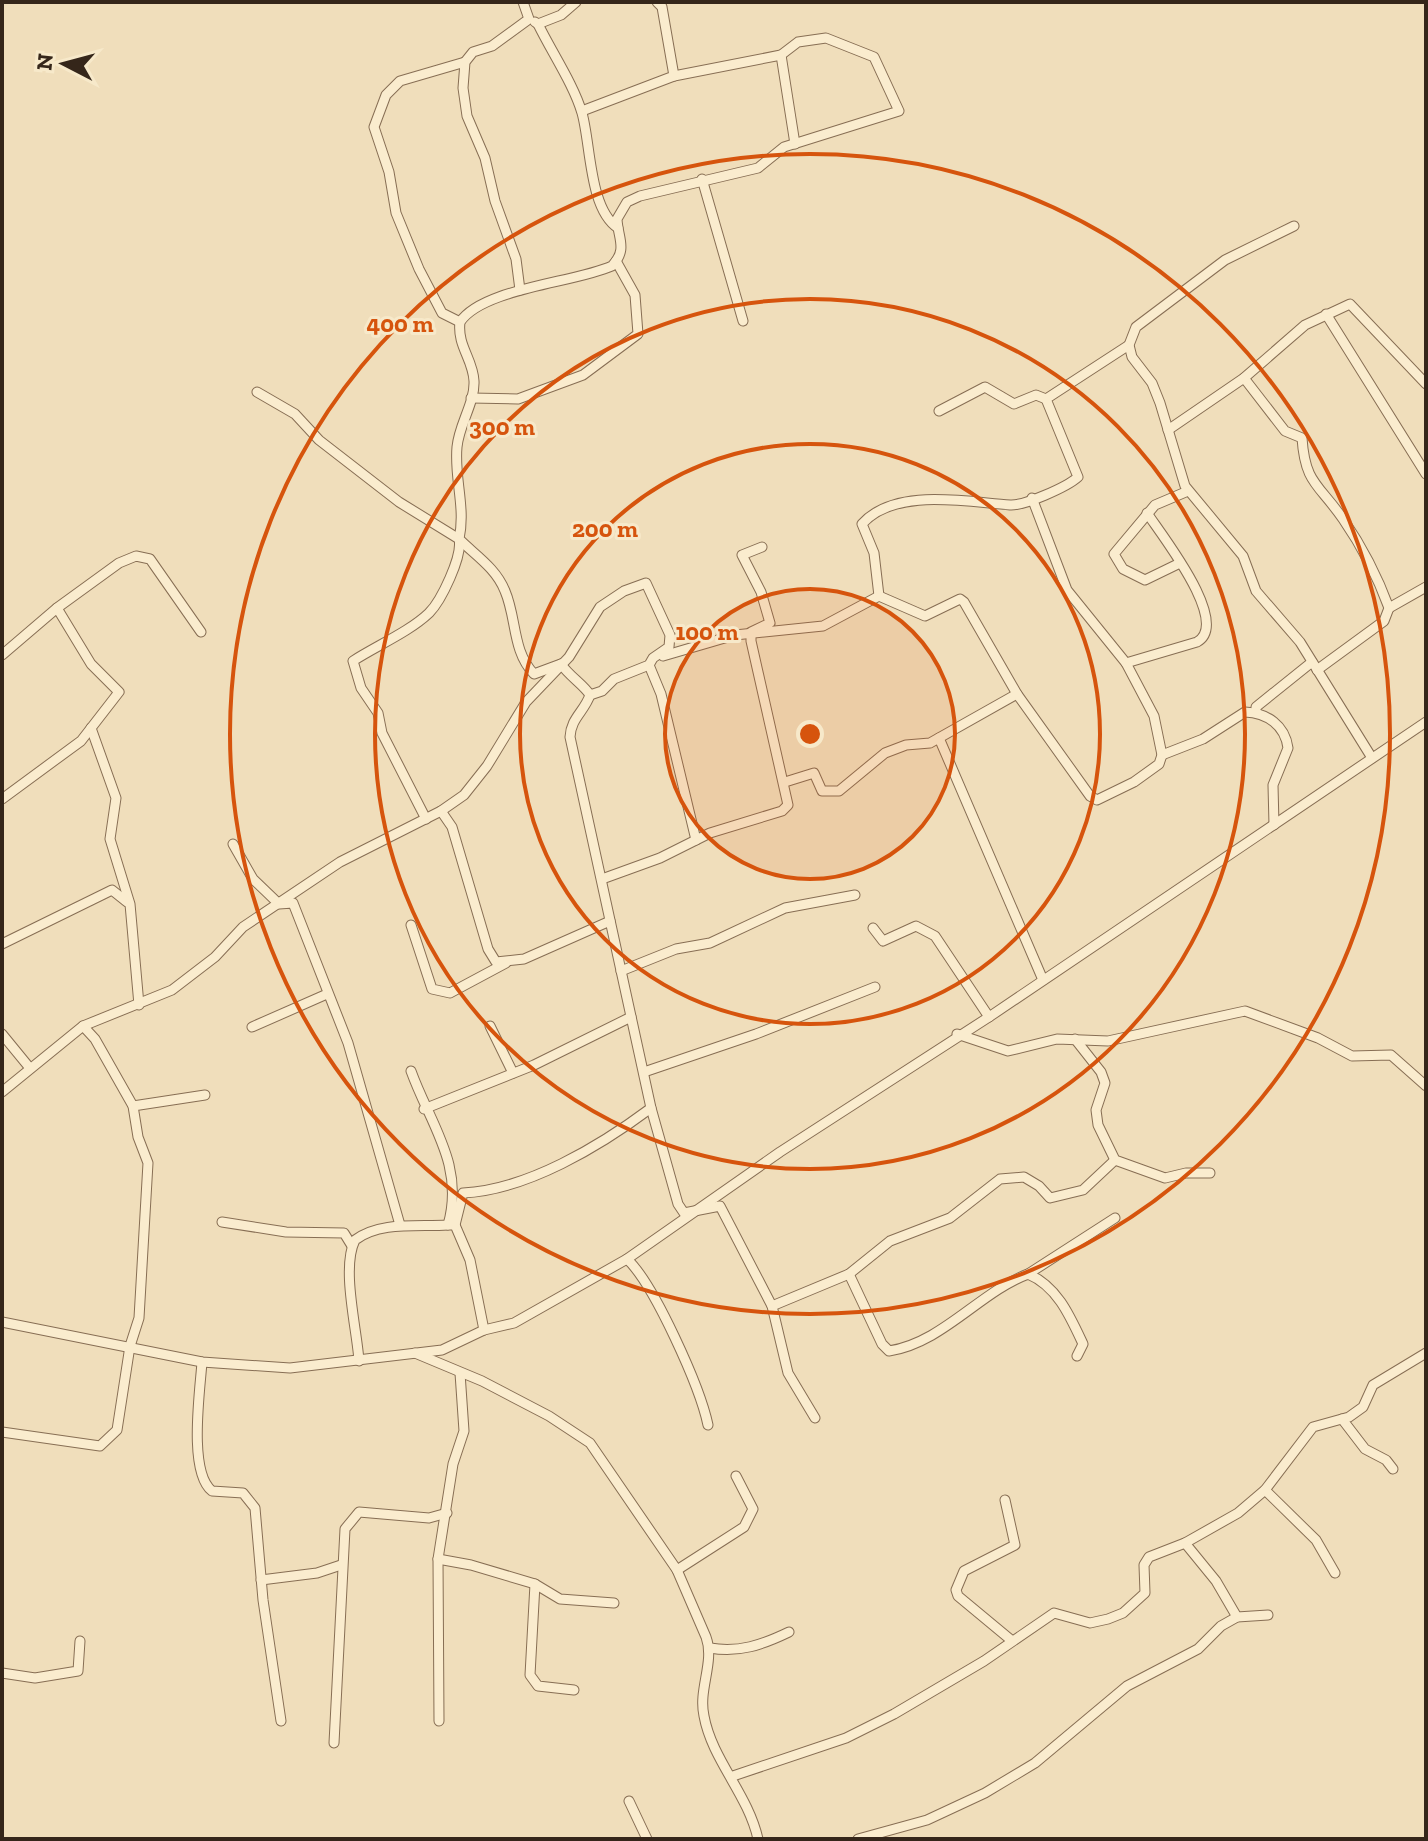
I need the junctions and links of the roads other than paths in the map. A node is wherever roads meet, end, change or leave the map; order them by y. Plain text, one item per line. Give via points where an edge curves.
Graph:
1 (523, 2) edge
2 (576, 2) edge
3 (657, 2) edge
4 (534, 22) junction
5 (781, 55) junction
6 (465, 62) junction
7 (674, 76) junction
8 (582, 111) junction
9 (795, 144) junction
10 (702, 179) junction
11 (1294, 226) dead end
12 (618, 228) junction
13 (616, 261) junction
14 (520, 290) junction
15 (1326, 314) junction
16 (743, 321) dead end
17 (460, 322) junction
18 (1129, 345) junction
19 (1244, 378) junction
20 (1426, 384) edge
21 (257, 392) dead end
22 (471, 398) junction
23 (1046, 399) junction
24 (939, 411) dead end
25 (1168, 430) junction
26 (1426, 474) edge
27 (1188, 491) junction
28 (1032, 498) junction
29 (1147, 513) junction
30 (459, 539) junction
31 (762, 547) dead end
32 (1180, 563) junction
33 (1426, 587) edge
34 (879, 596) junction
35 (57, 608) junction
36 (1389, 608) junction
37 (201, 632) dead end
38 (751, 632) junction
39 (2, 655) edge
40 (651, 662) junction
41 (1126, 663) junction
42 (561, 664) junction
43 (1314, 666) junction
44 (1017, 694) junction
45 (590, 695) junction
46 (1256, 712) junction
47 (1426, 722) edge
48 (91, 728) junction
49 (939, 738) junction
50 (1162, 755) junction
51 (1372, 758) junction
52 (785, 782) junction
53 (2, 799) edge
54 (441, 811) junction
55 (426, 819) junction
56 (1274, 825) junction
57 (696, 840) junction
58 (233, 844) dead end
59 (602, 879) junction
60 (855, 895) dead end
61 (130, 904) junction
62 (279, 904) junction
63 (610, 921) junction
64 (411, 925) dead end
65 (873, 928) dead end
66 (2, 944) edge
67 (506, 963) junction
68 (621, 971) junction
69 (1043, 980) junction
70 (875, 987) dead end
71 (327, 994) junction
72 (139, 1005) junction
73 (631, 1017) junction
74 (989, 1017) junction
75 (83, 1026) junction
76 (490, 1026) dead end
77 (252, 1027) dead end
78 (2, 1034) edge
79 (957, 1034) junction
80 (1075, 1039) junction
81 (29, 1067) junction
82 (411, 1071) dead end
83 (644, 1072) junction
84 (513, 1073) junction
85 (1426, 1086) edge
86 (2, 1092) edge
87 (205, 1095) dead end
88 (133, 1106) junction
89 (651, 1108) junction
90 (424, 1109) junction
91 (1115, 1160) junction
92 (1210, 1173) dead end
93 (693, 1213) junction
94 (1115, 1218) dead end
95 (222, 1222) dead end
96 (400, 1225) junction
97 (452, 1225) junction
98 (344, 1233) junction
99 (362, 1234) junction
100 (352, 1246) junction
101 (627, 1259) junction
102 (849, 1274) junction
103 (1028, 1274) junction
104 (772, 1306) junction
105 (2, 1322) edge
106 (484, 1330) junction
107 (130, 1346) junction
108 (413, 1352) junction
109 (1426, 1353) edge
110 (1077, 1356) dead end
111 (359, 1361) junction
112 (202, 1362) junction
113 (460, 1373) junction
114 (815, 1418) dead end
115 (1342, 1419) junction
116 (708, 1425) dead end
117 (2, 1432) edge
118 (1393, 1469) dead end
119 (736, 1476) dead end
120 (1265, 1490) junction
121 (1005, 1500) dead end
122 (447, 1513) junction
123 (429, 1518) junction
124 (442, 1528) junction
125 (1185, 1543) junction
126 (438, 1559) junction
127 (341, 1565) junction
128 (677, 1570) junction
129 (1335, 1573) dead end
130 (261, 1580) junction
131 (535, 1584) junction
132 (614, 1603) dead end
133 (1268, 1615) dead end
134 (1237, 1617) junction
135 (789, 1632) dead end
136 (1011, 1640) junction
137 (80, 1641) dead end
138 (710, 1648) junction
139 (2, 1673) edge
140 (574, 1690) dead end
141 (281, 1721) dead end
142 (439, 1721) dead end
143 (334, 1743) dead end
144 (733, 1776) junction
145 (629, 1801) dead end
146 (647, 1839) edge
147 (758, 1839) edge
148 (858, 1839) edge

1 - 4 street
2 - 4 street via 561,15
3 - 7 street
4 - 6 street via 473,52
4 - 8 street
5 - 7 street
5 - 9 street
5 - 9 street via 798,42 826,38 874,57 899,111
6 - 14 street via 467,116 505,221
6 - 17 street via 400,81 386,95 374,127 396,213 419,269 442,313
7 - 8 street
8 - 12 street via 596,190 608,222
9 - 10 street via 758,168
10 - 12 street via 627,202
10 - 16 street
11 - 18 street via 1225,260 1136,327
12 - 13 street via 623,245
13 - 14 street via 598,272
13 - 22 street via 635,295 638,334 583,375 518,399
14 - 17 street via 476,308
15 - 19 street via 1290,336
15 - 20 street via 1355,306
15 - 26 street
17 - 22 street via 459,345 472,369
18 - 23 street
18 - 25 street via 1152,383
19 - 25 street
19 - 36 street via 1285,431 1302,438 1303,462 1344,520
21 - 30 street via 295,414 319,440 399,502
22 - 30 street via 457,446
23 - 24 street via 1036,395 1014,404 985,387
23 - 28 street via 1078,477 1067,487
25 - 27 street
27 - 29 street via 1167,497
27 - 43 street via 1243,556 1256,591
28 - 34 street via 1013,505 906,502 873,512 862,524 874,553
28 - 41 street via 1067,590
29 - 32 street
29 - 32 street via 1115,549 1116,561 1130,575 1145,580
30 - 42 street via 488,564 504,587 524,664 534,674
30 - 55 street via 455,571 430,612 353,661 361,688 378,713 382,733
31 - 38 street via 742,555 770,623
32 - 41 street via 1207,613 1205,637
33 - 36 street
34 - 38 street via 823,626
34 - 44 street via 925,616 960,599
35 - 37 street via 136,556 150,559
35 - 39 street
35 - 48 street via 91,664 119,692
36 - 43 street via 1384,621
38 - 40 street
38 - 52 street
40 - 42 street via 672,641 650,587 640,583 600,607
40 - 45 street
40 - 57 street
41 - 50 street via 1154,716
42 - 45 street
42 - 54 street via 526,702 464,795
43 - 46 street
43 - 51 street
44 - 49 street
44 - 50 street via 1097,800 1134,782 1159,764
45 - 59 street via 574,718 570,737
46 - 50 street via 1245,712 1203,739
46 - 56 street via 1287,738 1271,799
47 - 51 street
48 - 53 street
48 - 61 street via 116,798 110,839
49 - 52 street via 885,753 839,791 822,791 814,773
49 - 69 street
51 - 56 street
52 - 57 street via 788,805 782,811
54 - 55 street
54 - 67 street via 467,871 488,949 496,962
55 - 62 street via 340,862
56 - 69 street
57 - 59 street
58 - 62 street via 253,879
59 - 63 street
60 - 68 street via 785,908 710,943 676,949
61 - 66 street via 112,890
61 - 72 street
62 - 71 street via 293,903
62 - 72 street via 243,927 190,979
63 - 67 street
63 - 68 street
64 - 67 street via 432,989 450,993
65 - 74 street via 883,941 916,926 935,936
68 - 73 street
69 - 74 street
70 - 83 street
71 - 77 street
71 - 96 street via 348,1043
72 - 75 street
73 - 83 street
73 - 84 street
74 - 79 street
75 - 81 street
75 - 88 street
76 - 84 street
78 - 81 street
79 - 80 street via 1008,1051
79 - 93 street
80 - 85 street via 1108,1041 1245,1011 1352,1056 1391,1055
80 - 91 street via 1105,1083 1096,1110
81 - 86 street
82 - 90 street
83 - 89 street
84 - 90 street
87 - 88 street
88 - 107 street via 148,1163 139,1318
89 - 93 street via 678,1204 684,1213
89 - 97 street via 582,1154 485,1192 463,1193
90 - 97 street via 437,1124 452,1174
91 - 92 street via 1165,1178
91 - 102 street via 1083,1190 1050,1198 1024,1177 1000,1179 950,1218 890,1241
93 - 101 street
93 - 104 street via 720,1206
94 - 103 street
95 - 98 street via 286,1232
96 - 97 street
96 - 99 street
97 - 106 street via 464,1238
98 - 99 street
98 - 100 street
99 - 100 street
100 - 111 street
101 - 106 street via 514,1323
101 - 116 street via 652,1294 704,1405
102 - 103 street via 889,1351 943,1327
102 - 104 street
103 - 110 street via 1045,1281 1070,1317 1083,1344
104 - 114 street via 788,1373
105 - 107 street
106 - 108 street via 442,1350
107 - 112 street
107 - 117 street via 117,1430 100,1446
108 - 111 street
108 - 113 street
109 - 115 street via 1373,1385 1363,1407
111 - 112 street via 290,1368
112 - 130 street via 201,1478 212,1491 243,1493 255,1508
113 - 122 street via 464,1431 453,1464
113 - 128 street via 549,1416 590,1443
115 - 118 street via 1365,1449
115 - 120 street via 1313,1427
119 - 128 street via 753,1509 744,1527
120 - 125 street via 1238,1513
120 - 129 street via 1316,1540
121 - 136 street via 1015,1545 964,1571 956,1590
122 - 123 street
122 - 124 street
123 - 124 street
123 - 127 street via 359,1512 345,1529
124 - 126 street
125 - 134 street
125 - 136 street via 1145,1560 1145,1593 1123,1613 1090,1623 1054,1613
126 - 131 street
126 - 142 street
127 - 130 street
127 - 143 street
128 - 138 street
130 - 141 street
131 - 132 street via 560,1599
131 - 140 street via 530,1675 538,1686
133 - 134 street
134 - 148 street via 1198,1649 1127,1686 1035,1763 985,1793 927,1820
135 - 138 street via 750,1648
136 - 144 street via 965,1672 846,1738
137 - 139 street via 78,1671 35,1678
138 - 144 street via 702,1684 704,1717 716,1753
144 - 147 street
145 - 146 street

